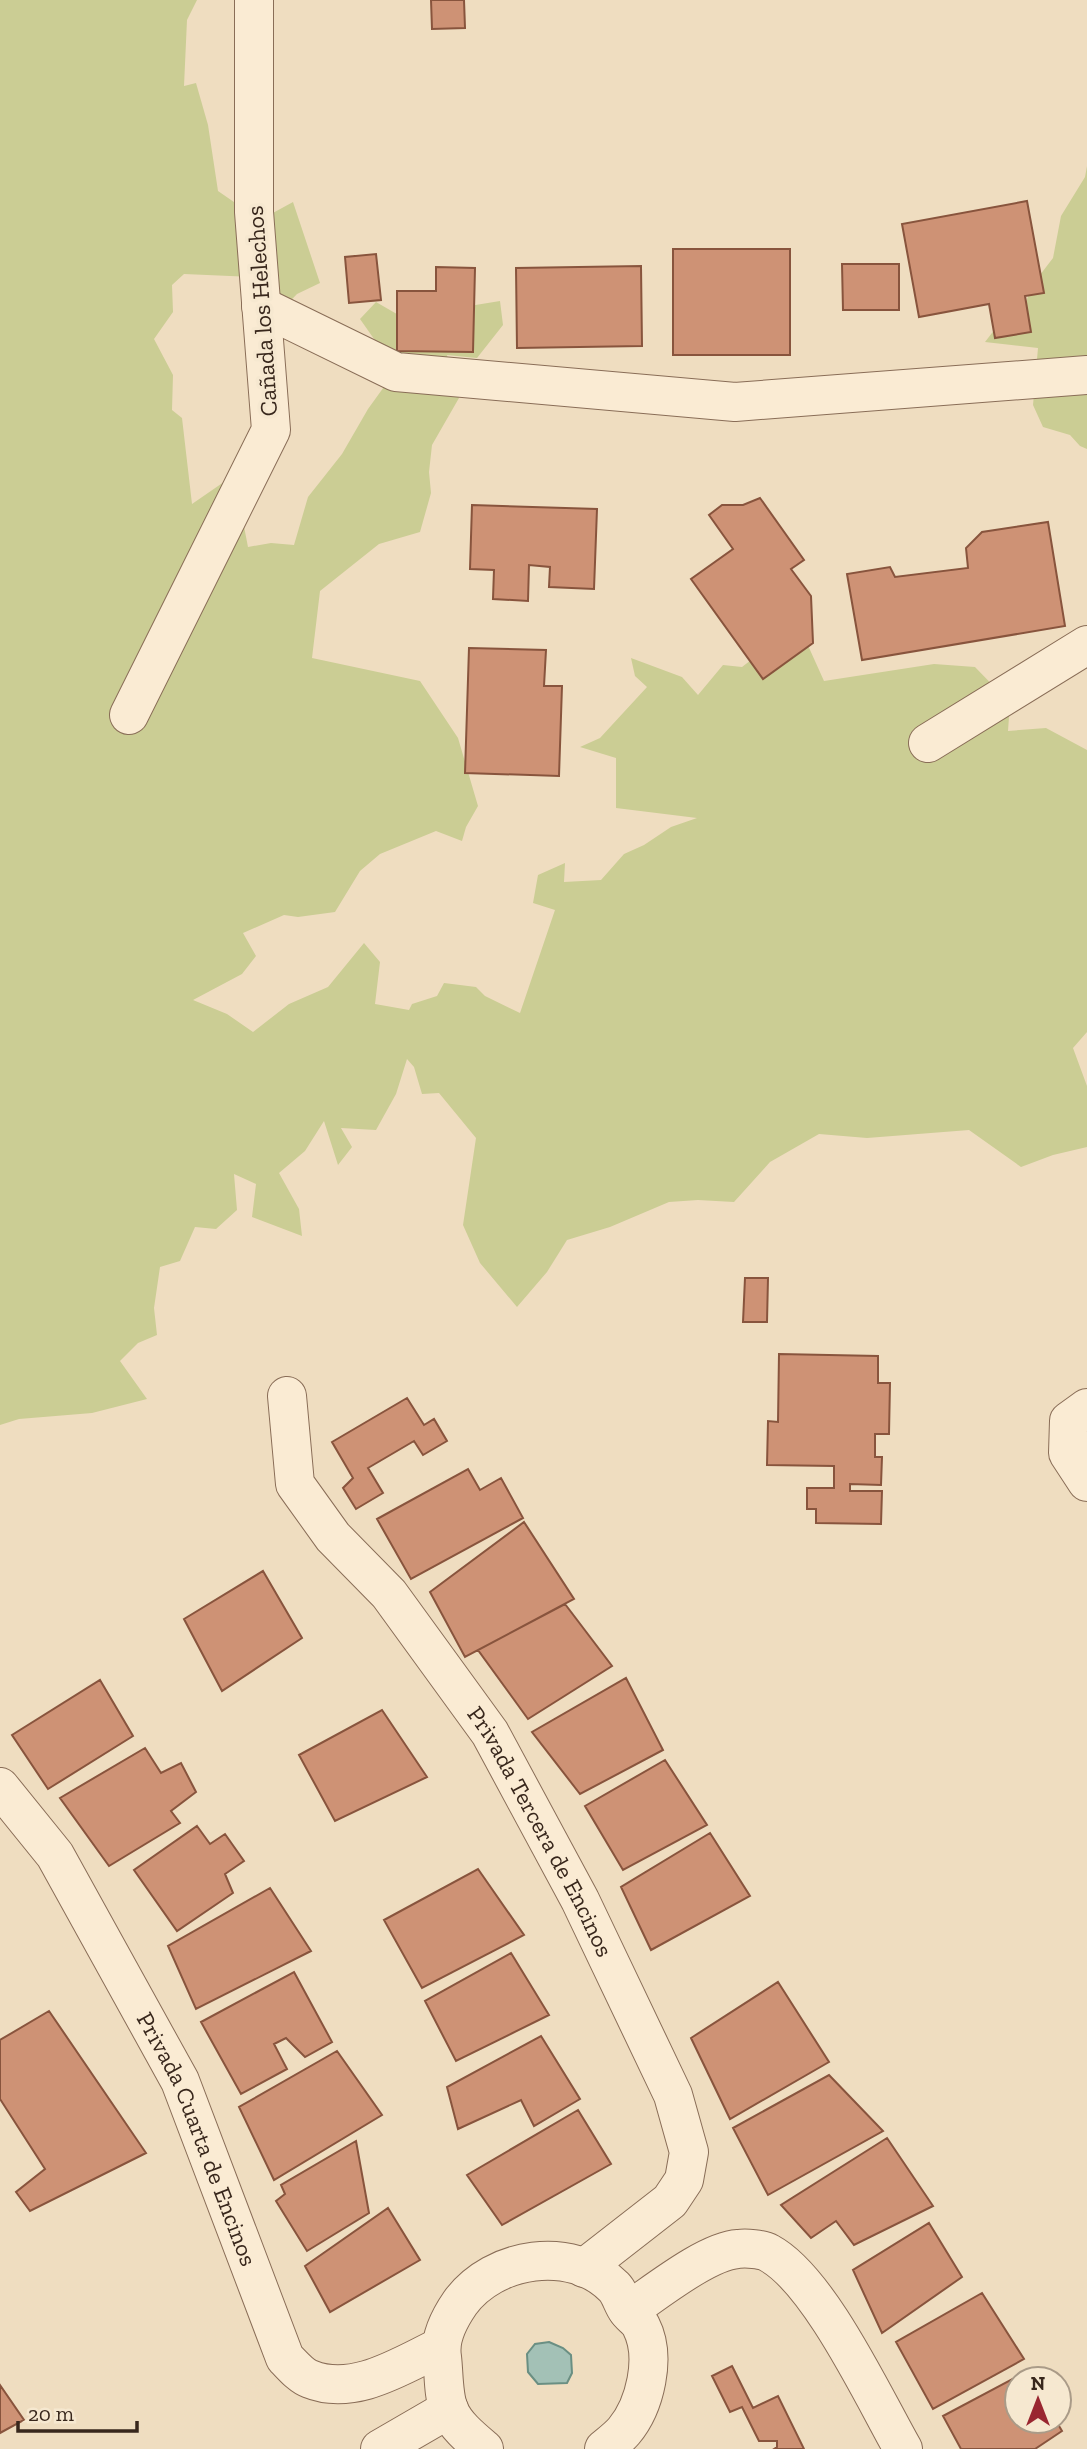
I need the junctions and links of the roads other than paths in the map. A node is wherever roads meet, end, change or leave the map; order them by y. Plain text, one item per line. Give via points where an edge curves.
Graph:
1 (254, 0) edge
2 (261, 306) junction
3 (1087, 374) edge
4 (1087, 645) edge
5 (129, 715) dead end
6 (928, 743) dead end
7 (287, 1396) dead end
8 (1087, 1408) edge
9 (1087, 1482) edge
10 (0, 1787) edge
11 (584, 2268) junction
12 (628, 2311) junction
13 (440, 2347) junction
14 (449, 2409) junction
15 (380, 2449) edge
16 (484, 2449) edge
17 (604, 2449) edge
18 (903, 2449) edge

1 - 2 street, Cañada los Helechos via 254,212
2 - 3 street via 396,372 735,402
2 - 5 street, Cañada los Helechos via 271,430
4 - 6 street
7 - 11 street, Privada Tercera de Encinos via 295,1484 333,1537 389,1594 490,1733 580,1900 673,2095 689,2152 684,2180 670,2201
8 - 9 street via 1069,1421 1068,1453
10 - 13 street, Privada Cuarta de Encinos via 55,1855 180,2081 285,2358 309,2379 344,2386
11 - 12 street via 615,2288
11 - 13 street via 554,2260 523,2262 493,2273 468,2292 450,2317
12 - 17 street via 641,2326 648,2354 647,2381 639,2407 624,2431
12 - 18 street via 713,2256 738,2249 767,2251 791,2268 834,2325
13 - 14 street
14 - 15 street
14 - 16 street via 466,2434

